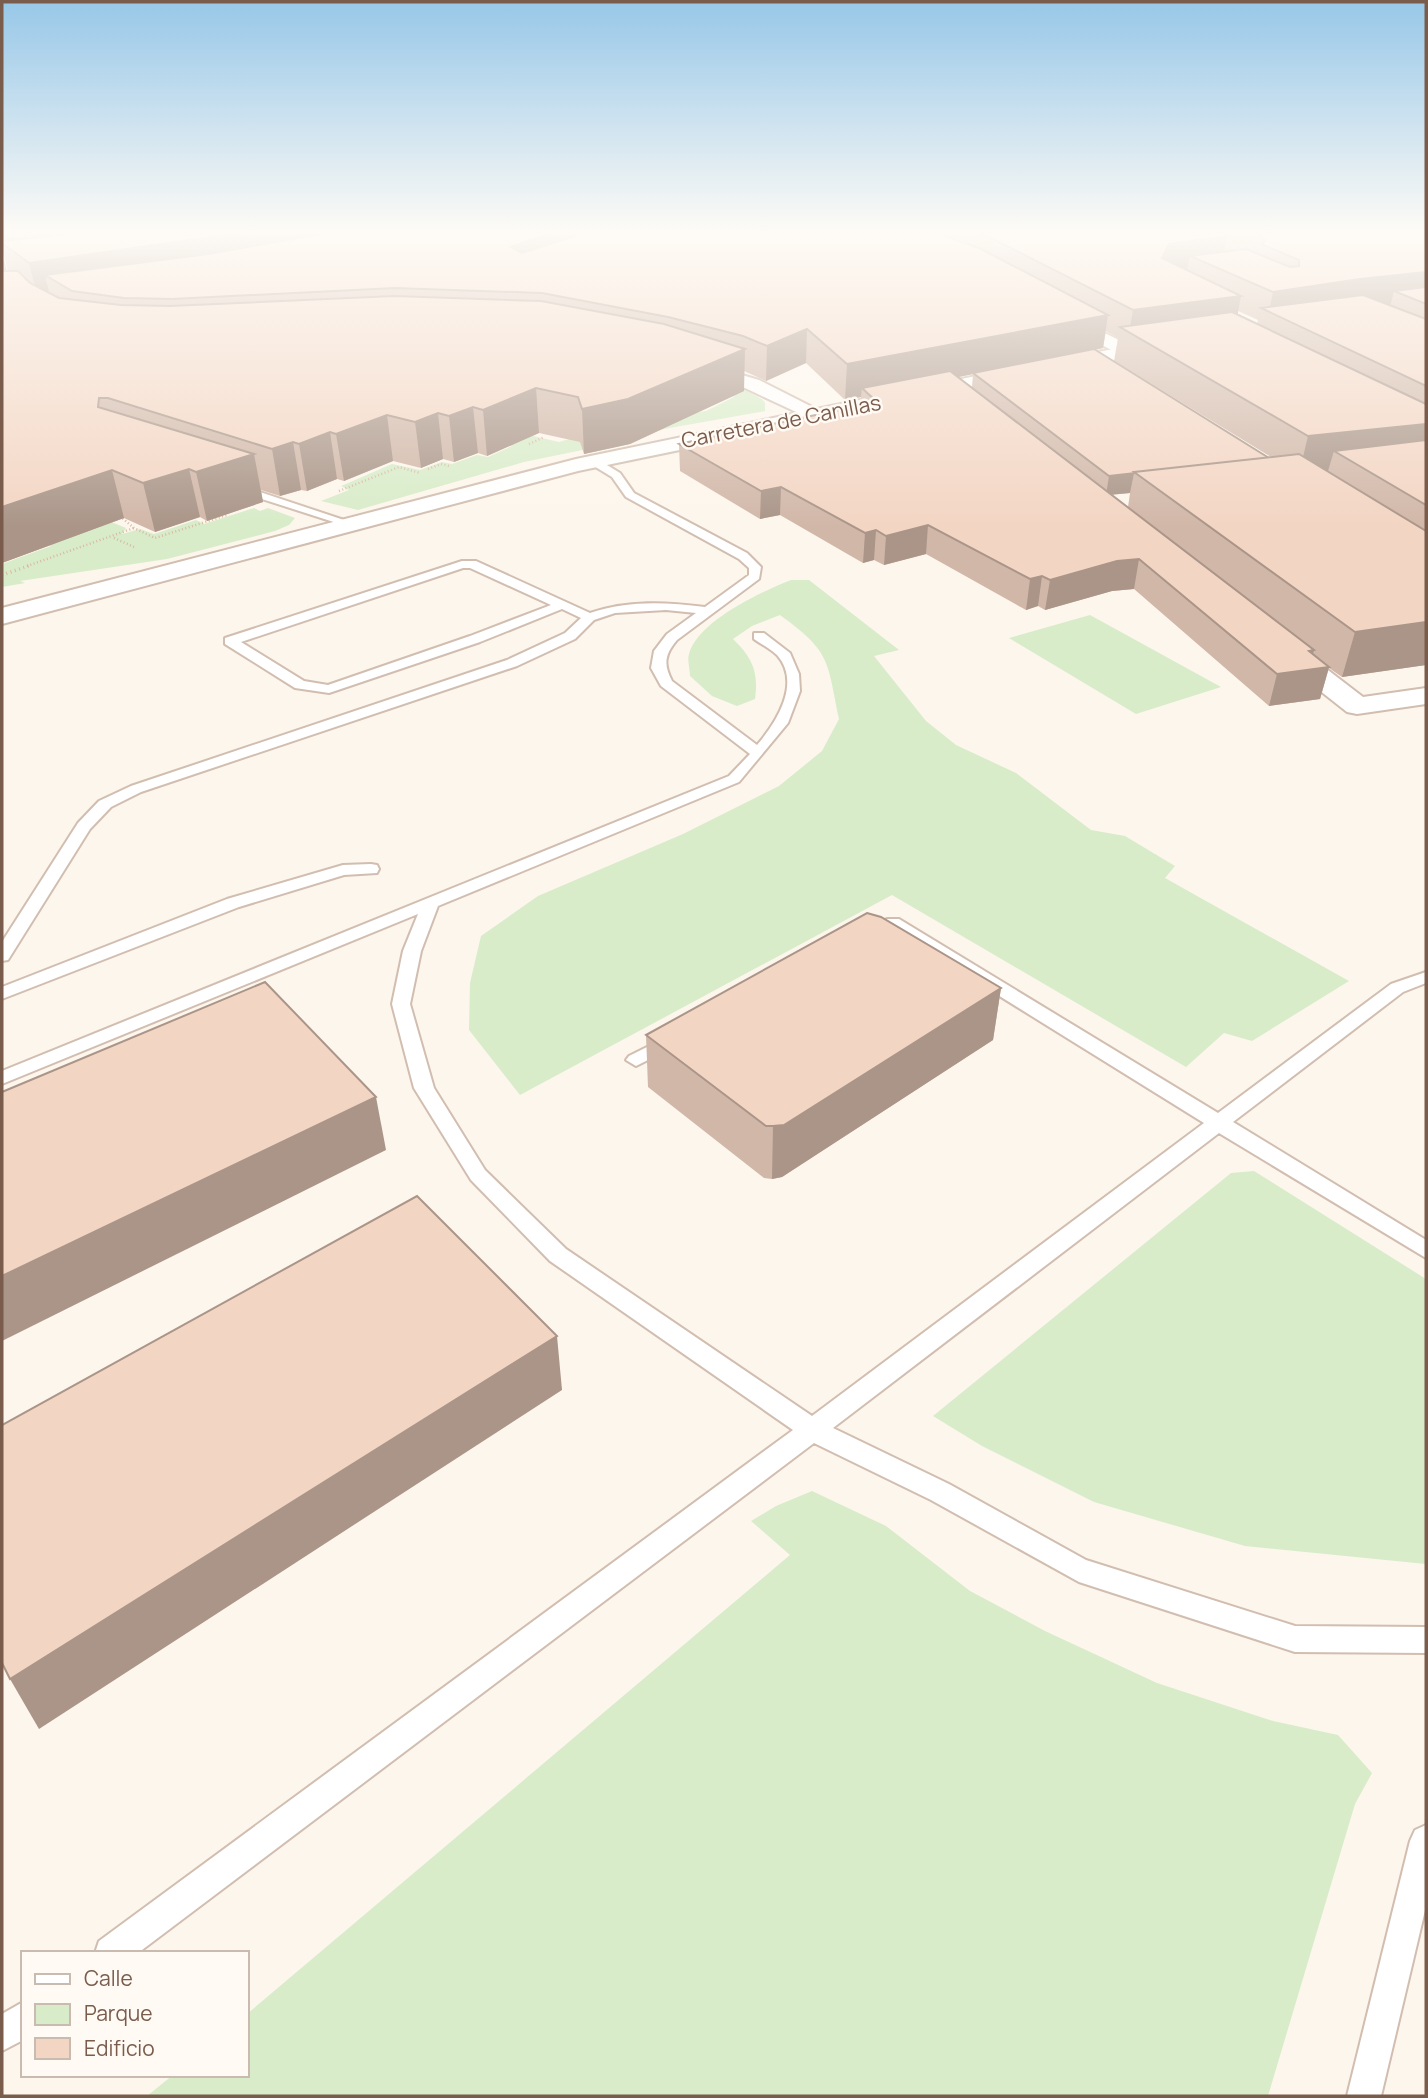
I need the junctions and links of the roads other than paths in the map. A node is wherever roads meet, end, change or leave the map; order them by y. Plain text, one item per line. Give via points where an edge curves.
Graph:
1 (1089, 331) edge
2 (1193, 340) edge
3 (1127, 351) junction
4 (1094, 357) junction
5 (681, 362) edge
6 (1122, 374) edge
7 (950, 387) junction
8 (976, 408) edge
9 (816, 414) junction
10 (593, 461) junction
11 (228, 485) edge
12 (347, 523) junction
13 (168, 571) junction
14 (2, 601) edge
15 (559, 606) junction
16 (708, 611) junction
17 (2, 616) edge
18 (589, 617) junction
19 (759, 636) dead end
20 (1271, 639) edge
21 (1426, 696) edge
22 (758, 754) junction
23 (371, 869) dead end
24 (431, 903) junction
25 (856, 942) edge
26 (2, 956) edge
27 (1426, 977) edge
28 (2, 993) edge
29 (685, 1034) edge
30 (636, 1060) dead end
31 (2, 1078) edge
32 (1219, 1123) junction
33 (1426, 1250) edge
34 (813, 1430) junction
35 (1426, 1640) edge
36 (1426, 1841) edge
37 (114, 1951) edge
38 (21, 2020) edge
39 (2, 2034) edge
40 (1364, 2096) edge

1 - 3 street
2 - 3 street, Carretera de Canillas
3 - 4 street, Carretera de Canillas
4 - 6 street
4 - 7 street, Carretera de Canillas
5 - 9 street via 743,380
7 - 8 street
7 - 9 street, Carretera de Canillas
9 - 10 street, Carretera de Canillas
10 - 12 street, Carretera de Canillas
10 - 16 lane via 616,475 630,495 743,556 755,567 755,576
11 - 12 lane
12 - 13 street, Carretera de Canillas
13 - 14 street, Carretera de Canillas
13 - 17 street, Carretera de Canillas
15 - 15 lane via 479,565 462,565 230,641 300,685 329,689
15 - 18 lane
16 - 18 lane via 666,606 627,608
16 - 22 lane via 672,638 661,651 658,668 666,683
18 - 26 lane via 570,636 512,663 191,768 105,804 84,826
19 - 22 lane via 785,656 794,686 785,722
20 - 21 street via 1357,706
22 - 24 lane via 734,779
23 - 28 lane via 343,870 233,903
24 - 31 lane
24 - 34 lane via 412,951 401,1004 424,1088 478,1175 558,1255
25 - 32 lane via 893,923
27 - 32 lane via 1396,988
29 - 30 lane
32 - 33 lane
32 - 34 lane
34 - 35 lane via 940,1492 1079,1570 1295,1639
34 - 37 lane
36 - 40 lane
38 - 39 lane

